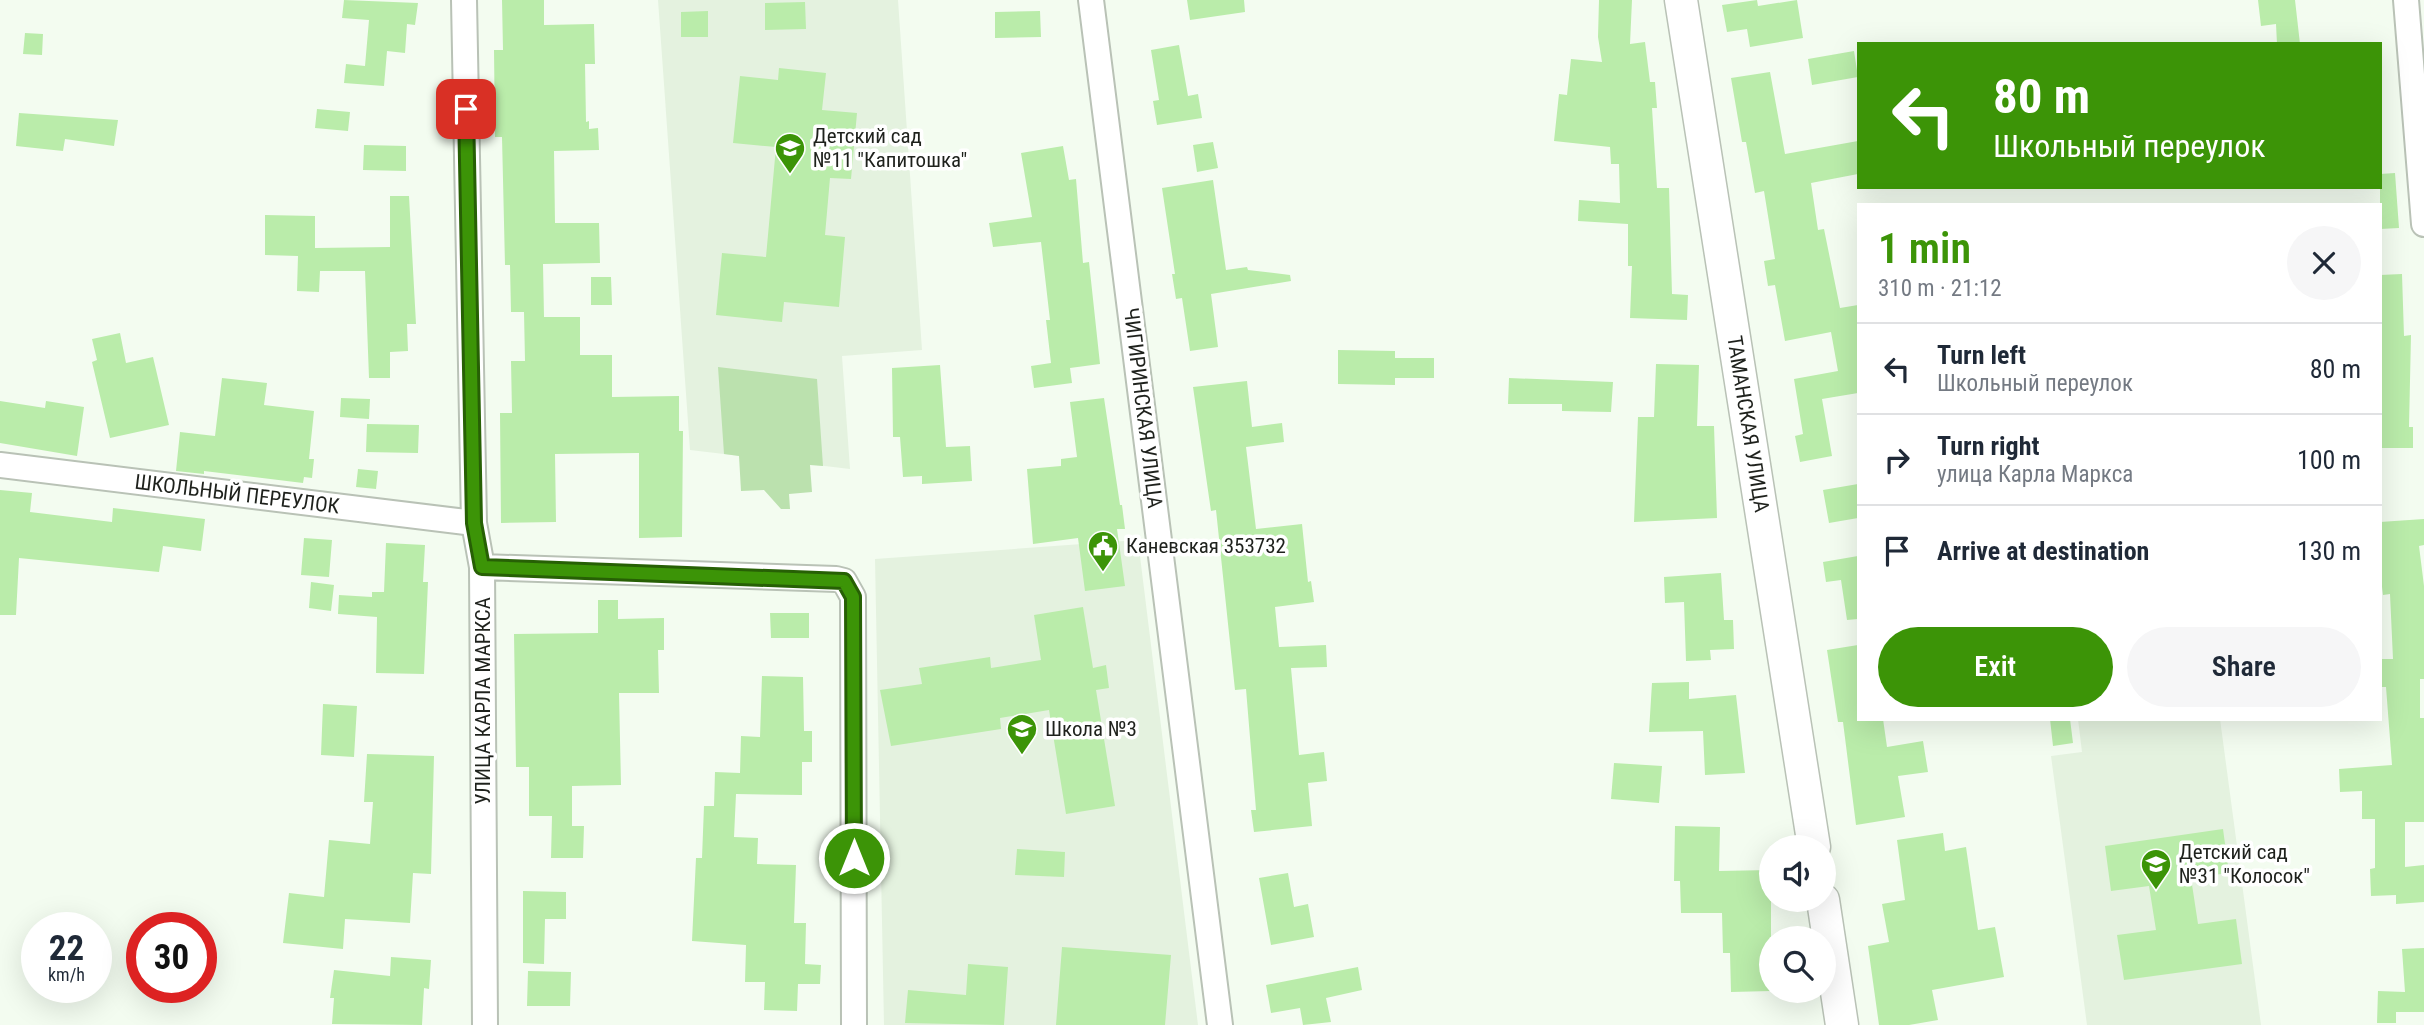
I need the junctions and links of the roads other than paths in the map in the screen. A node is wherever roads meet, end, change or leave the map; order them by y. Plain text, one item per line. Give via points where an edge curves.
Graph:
1 (464, 0) edge
2 (1091, 0) edge
3 (1681, 0) edge
4 (2406, 0) edge
5 (2424, 224) edge
6 (0, 465) edge
7 (474, 523) junction
8 (482, 567) junction
9 (1812, 835) edge
10 (1825, 912) edge
11 (485, 1025) edge
12 (854, 1025) edge
13 (1220, 1025) edge
14 (1842, 1025) edge

1 - 7 street, УЛИЦА КАРЛА МАРКСА
2 - 13 street, ЧИГИРИНСКАЯ УЛИЦА
3 - 9 street, ТАМАНСКАЯ УЛИЦА
4 - 5 street
6 - 7 street, ШКОЛЬНЫЙ ПЕРЕУЛОК
7 - 8 street, УЛИЦА КАРЛА МАРКСА
8 - 11 street, УЛИЦА КАРЛА МАРКСА
8 - 12 street via 836,579 846,584 853,597
10 - 14 street

